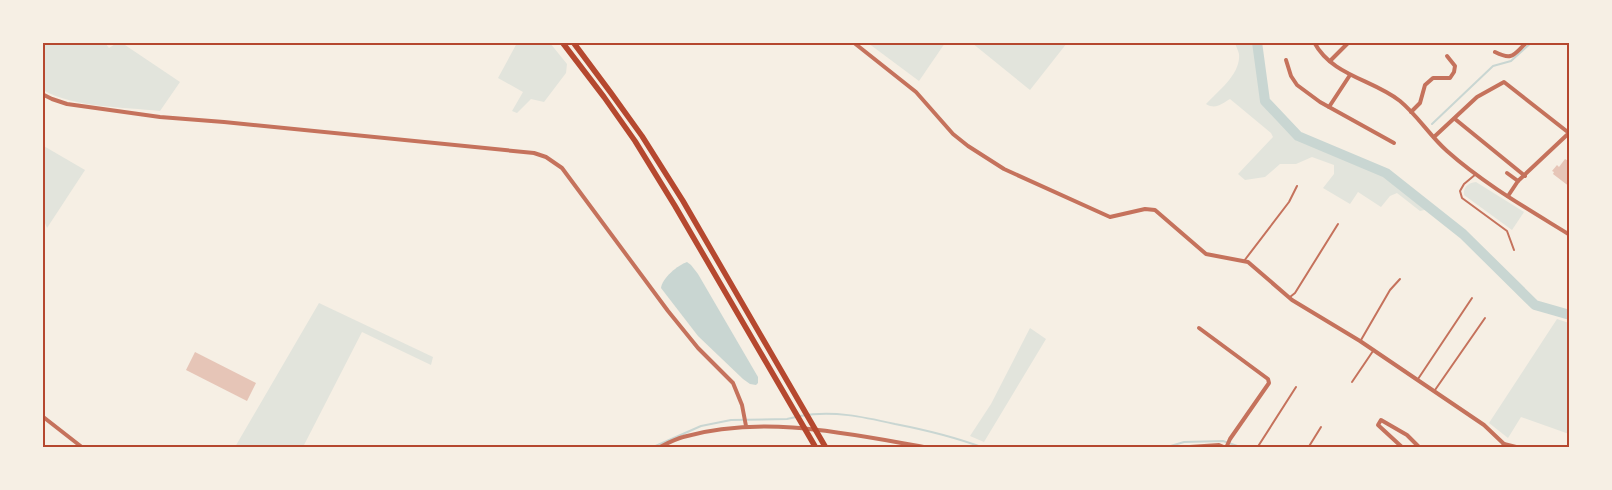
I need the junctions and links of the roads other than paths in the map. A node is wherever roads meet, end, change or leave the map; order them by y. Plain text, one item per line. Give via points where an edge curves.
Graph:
1 (562, 42) edge
2 (573, 42) edge
3 (853, 42) edge
4 (1314, 42) edge
5 (1349, 42) edge
6 (1526, 42) edge
7 (1495, 52) dead end
8 (1447, 56) dead end
9 (1286, 60) dead end
10 (1330, 61) junction
11 (1350, 75) junction
12 (42, 94) edge
13 (1329, 107) junction
14 (1411, 112) junction
15 (1455, 120) junction
16 (1434, 137) junction
17 (1394, 143) dead end
18 (1507, 173) dead end
19 (1476, 174) junction
20 (1525, 176) junction
21 (1518, 181) junction
22 (1507, 185) dead end
23 (1297, 186) dead end
24 (1513, 188) junction
25 (1508, 196) junction
26 (1338, 224) dead end
27 (42, 233) edge
28 (1570, 235) edge
29 (42, 237) edge
30 (1514, 250) dead end
31 (1243, 261) junction
32 (1400, 279) dead end
33 (1290, 297) junction
34 (1472, 298) dead end
35 (1485, 318) dead end
36 (1199, 328) dead end
37 (1360, 341) junction
38 (1373, 350) junction
39 (1417, 380) junction
40 (1352, 382) dead end
41 (1296, 388) dead end
42 (1434, 391) junction
43 (42, 416) edge
44 (746, 426) junction
45 (1321, 427) dead end
46 (1503, 446) edge
47 (83, 448) edge
48 (658, 448) edge
49 (816, 448) edge
50 (826, 448) edge
51 (930, 448) edge
52 (1175, 448) edge
53 (1226, 448) edge
54 (1256, 448) edge
55 (1308, 448) edge
56 (1403, 448) edge
57 (1420, 448) edge
58 (1520, 448) edge

1 - 49 highway via 640,149
2 - 50 highway via 642,136
3 - 31 street via 916,92 968,146 1004,169 1110,217 1145,209 1155,210 1206,254
4 - 10 street
5 - 10 street
6 - 7 street via 1512,56
8 - 14 street via 1455,66 1454,72 1450,78 1433,78 1425,85 1420,102
9 - 13 street via 1297,85
10 - 11 street
11 - 13 street
11 - 14 street via 1391,95
12 - 44 street via 67,104 160,117 487,148 546,157 562,168 672,317 733,383
13 - 17 street
14 - 16 street
15 - 16 street
15 - 20 street
15 - 20 street via 1478,97 1504,82 1569,133
16 - 19 street
18 - 21 street
19 - 25 street
19 - 30 lane via 1464,184 1460,191 1462,198 1507,231
20 - 21 street
21 - 24 street
22 - 24 street
23 - 31 lane via 1289,202
24 - 25 street
25 - 28 street
26 - 33 lane
27 - 29 street
31 - 33 street
32 - 37 lane
33 - 37 street
34 - 39 lane
35 - 42 lane
36 - 53 street via 1269,382
37 - 38 street
38 - 39 street
38 - 40 lane
39 - 42 street
41 - 54 lane
42 - 46 street via 1484,425
43 - 47 street
44 - 48 street via 682,437
44 - 51 street via 829,431
45 - 55 lane
46 - 58 street
52 - 53 street via 1219,445
56 - 57 street via 1378,425 1381,420 1407,435

